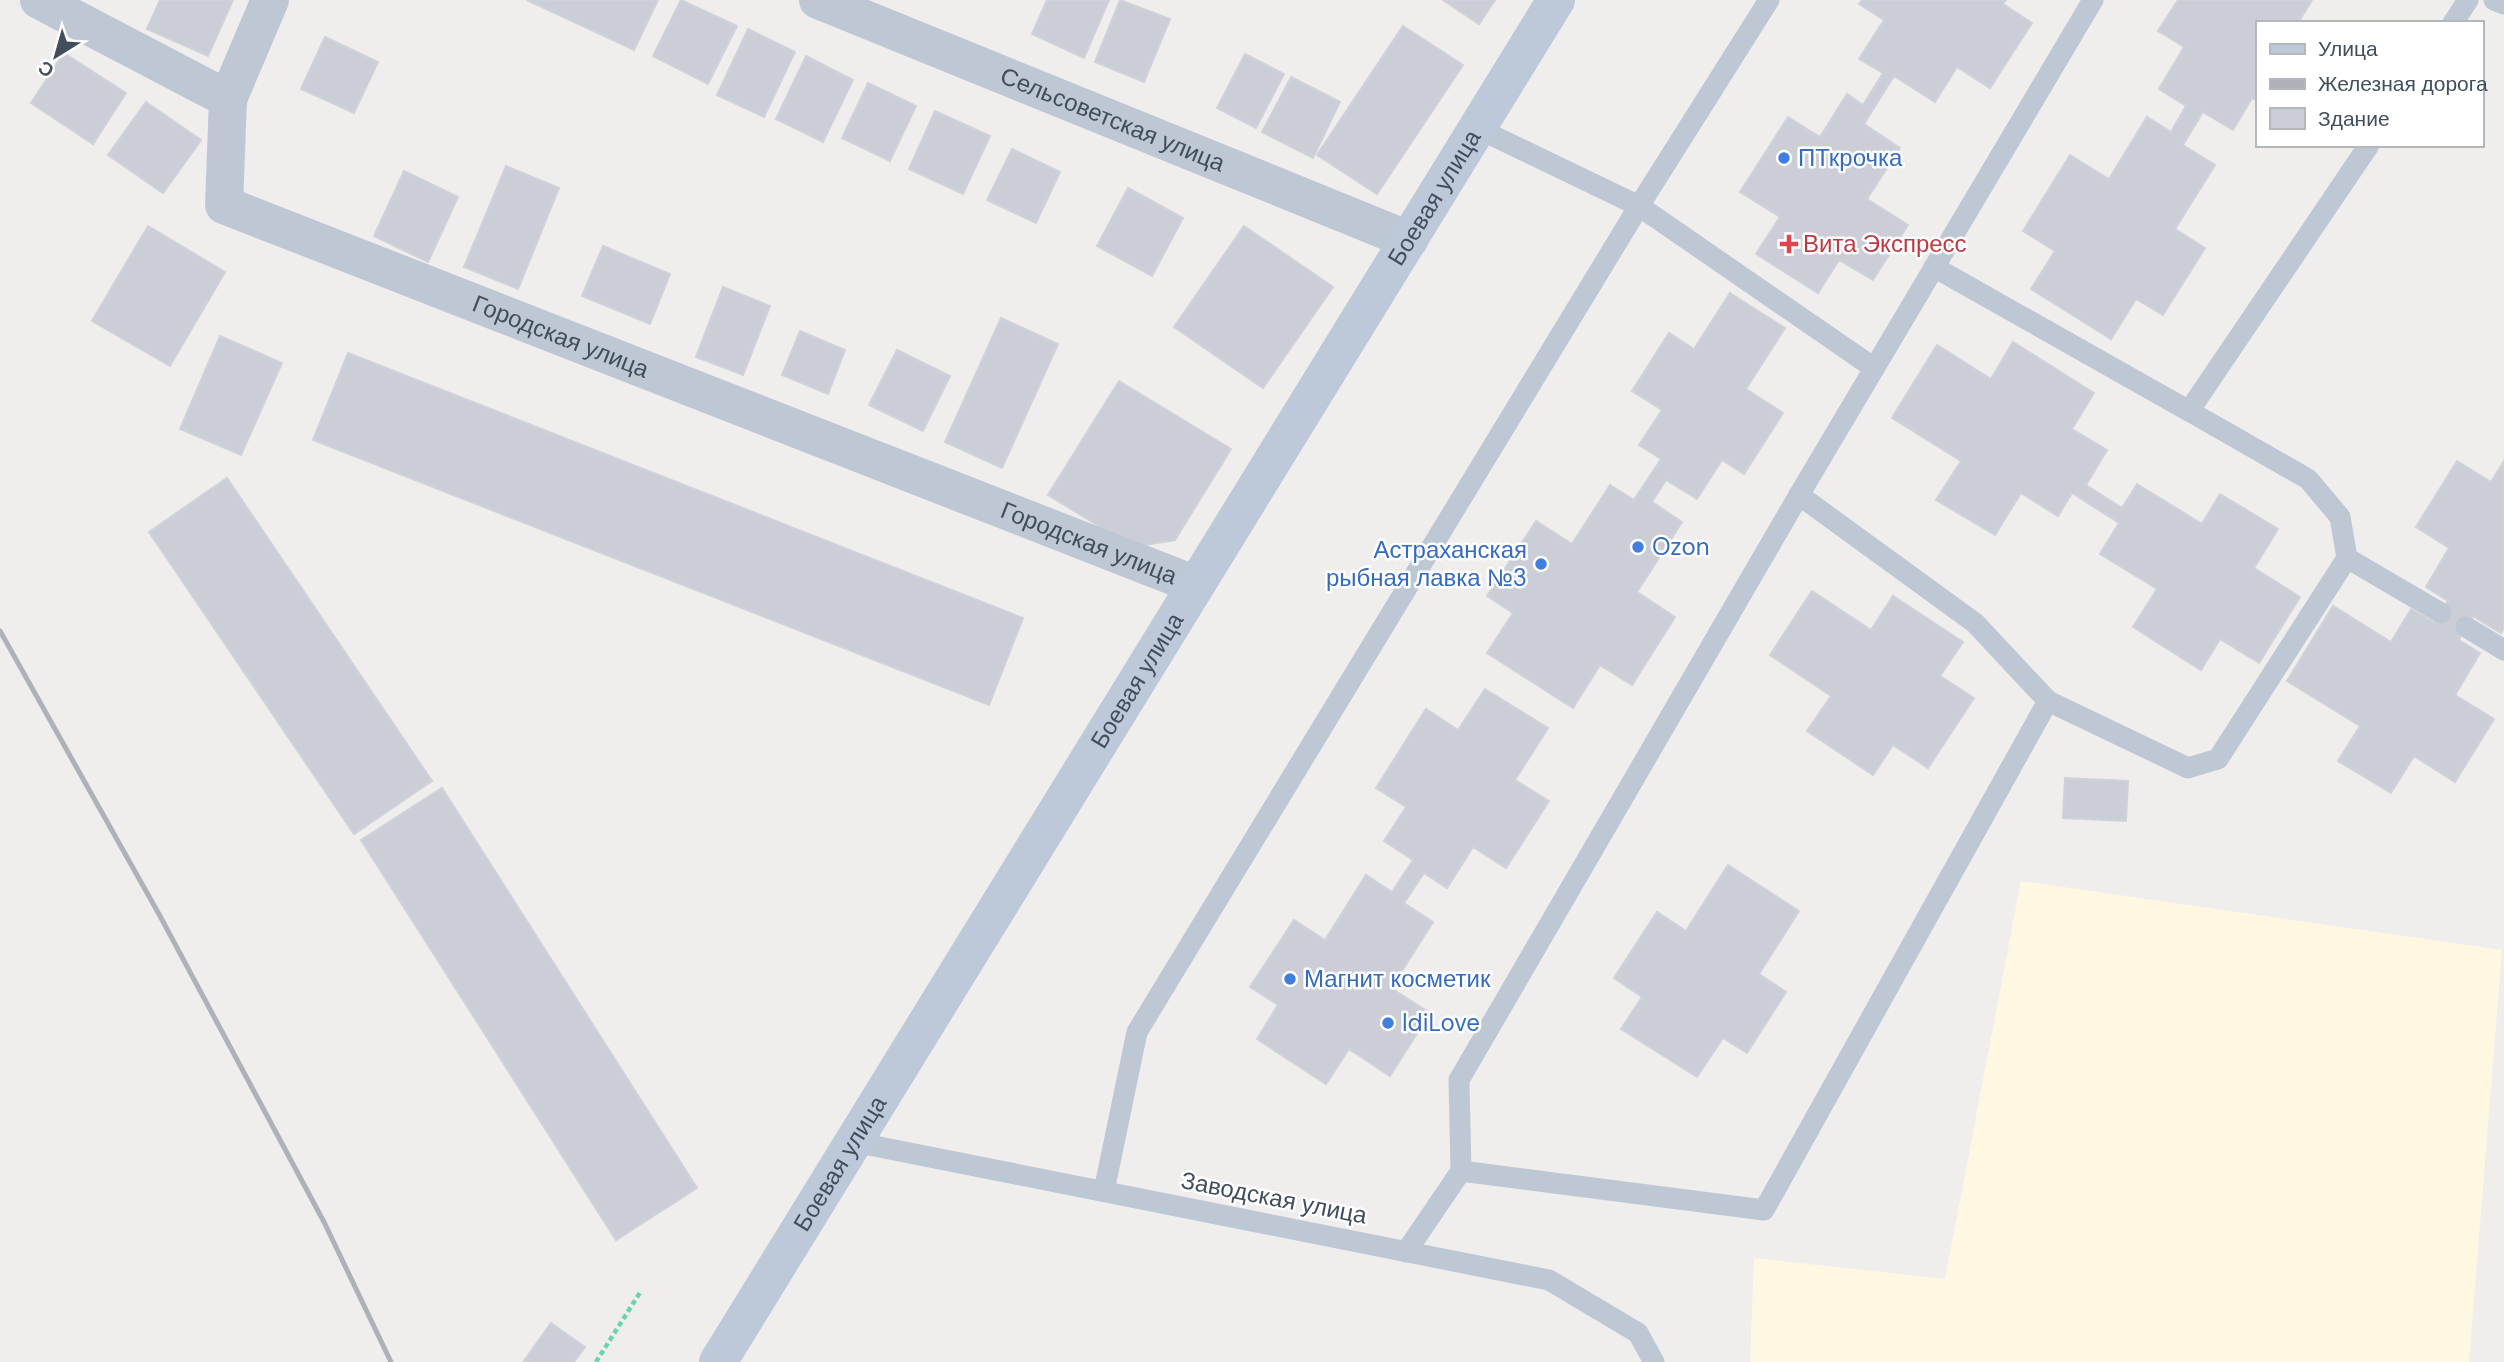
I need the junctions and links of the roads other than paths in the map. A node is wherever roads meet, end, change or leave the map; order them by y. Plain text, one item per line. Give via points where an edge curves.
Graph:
1 (38, 0) edge
2 (270, 0) edge
3 (818, 0) edge
4 (1556, 0) edge
5 (1769, 0) edge
6 (2093, 0) edge
7 (2468, 0) edge
8 (2494, 0) edge
9 (2504, 4) edge
10 (2453, 21) edge
11 (228, 99) junction
12 (1477, 128) junction
13 (2368, 147) edge
14 (1639, 206) junction
15 (1409, 240) junction
16 (1934, 267) junction
17 (1874, 368) junction
18 (2189, 411) junction
19 (1798, 495) junction
20 (2347, 558) junction
21 (1196, 585) junction
22 (2441, 613) dead end
23 (2466, 627) dead end
24 (2504, 650) edge
25 (2048, 702) junction
26 (854, 1142) junction
27 (1461, 1171) junction
28 (1104, 1191) junction
29 (1406, 1252) junction
30 (718, 1362) edge
31 (1654, 1362) edge

1 - 11 street
2 - 11 street
3 - 15 street, Сельсоветская улица
4 - 12 main road, Боевая улица
5 - 14 lane
6 - 16 lane
7 - 10 lane
8 - 9 lane
11 - 21 street, Городская улица via 224,205
12 - 14 lane
12 - 15 main road, Боевая улица
13 - 18 lane
14 - 17 lane
14 - 28 lane via 1137,1032
15 - 21 main road, Боевая улица
16 - 17 lane
16 - 18 lane
17 - 19 lane
18 - 20 lane via 2308,480 2340,517
19 - 25 lane via 1975,623
19 - 27 lane via 1459,1080
20 - 22 lane
20 - 25 lane via 2218,759 2188,768
21 - 26 main road, Боевая улица
23 - 24 lane
25 - 27 lane via 1764,1210
26 - 28 lane, Заводская улица
26 - 30 main road, Боевая улица
27 - 29 lane
28 - 29 lane, Заводская улица
29 - 31 lane, Заводская улица via 1549,1280 1638,1333

